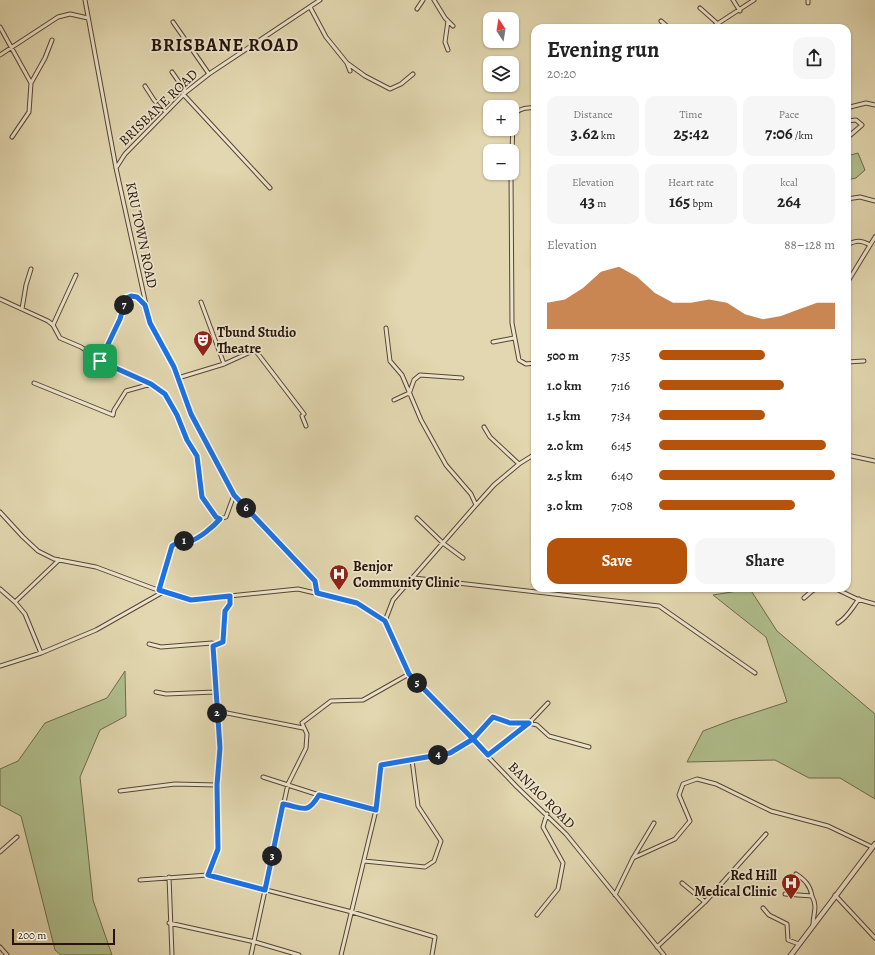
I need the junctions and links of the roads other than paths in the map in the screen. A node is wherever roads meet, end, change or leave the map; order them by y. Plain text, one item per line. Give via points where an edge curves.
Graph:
1 (85, 0) edge
2 (320, 0) edge
3 (423, 0) edge
4 (434, 0) edge
5 (733, 0) edge
6 (754, 0) edge
7 (316, 1) edge
8 (310, 7) junction
9 (700, 8) dead end
10 (417, 9) dead end
11 (740, 10) junction
12 (88, 18) junction
13 (448, 21) junction
14 (660, 21) dead end
15 (172, 22) dead end
16 (664, 24) edge
17 (718, 24) joint
18 (452, 26) dead end
19 (0, 27) edge
20 (52, 40) dead end
21 (11, 47) junction
22 (448, 50) dead end
23 (0, 55) edge
24 (347, 63) junction
25 (350, 71) dead end
26 (172, 72) dead end
27 (209, 74) junction
28 (413, 74) dead end
29 (31, 82) junction
30 (145, 86) dead end
31 (184, 93) junction
32 (875, 105) edge
33 (851, 107) edge
34 (531, 108) edge
35 (166, 112) junction
36 (851, 121) edge
37 (851, 135) edge
38 (12, 137) dead end
39 (512, 144) edge
40 (116, 168) junction
41 (511, 180) edge
42 (270, 188) dead end
43 (851, 198) edge
44 (875, 201) edge
45 (875, 237) edge
46 (851, 243) edge
47 (870, 245) junction
48 (31, 269) dead end
49 (76, 275) dead end
50 (851, 276) edge
51 (0, 299) edge
52 (201, 302) dead end
53 (145, 305) junction
54 (22, 309) junction
55 (53, 325) junction
56 (386, 328) dead end
57 (514, 338) junction
58 (492, 342) dead end
59 (100, 361) junction
60 (864, 361) dead end
61 (851, 362) edge
62 (531, 363) edge
63 (224, 364) junction
64 (178, 378) junction
65 (462, 378) dead end
66 (34, 383) dead end
67 (151, 384) junction
68 (409, 394) junction
69 (394, 400) dead end
70 (306, 426) dead end
71 (484, 427) dead end
72 (531, 456) edge
73 (851, 456) edge
74 (875, 461) edge
75 (519, 464) junction
76 (234, 495) junction
77 (476, 505) junction
78 (0, 512) edge
79 (417, 518) dead end
80 (220, 519) junction
81 (444, 544) junction
82 (463, 558) dead end
83 (59, 560) junction
84 (414, 578) junction
85 (0, 589) edge
86 (161, 591) junction
87 (531, 591) edge
88 (536, 592) edge
89 (811, 592) edge
90 (843, 592) edge
91 (317, 593) junction
92 (230, 596) junction
93 (804, 598) dead end
94 (859, 599) junction
95 (15, 602) junction
96 (875, 604) edge
97 (385, 621) junction
98 (838, 623) dead end
99 (149, 644) dead end
100 (213, 646) junction
101 (41, 653) junction
102 (0, 666) edge
103 (755, 673) dead end
104 (409, 674) junction
105 (156, 692) dead end
106 (215, 692) junction
107 (548, 703) dead end
108 (217, 711) junction
109 (529, 723) junction
110 (303, 728) junction
111 (473, 739) junction
112 (589, 747) dead end
113 (488, 755) junction
114 (412, 760) junction
115 (263, 777) dead end
116 (288, 784) junction
117 (217, 785) junction
118 (120, 791) dead end
119 (319, 795) junction
120 (283, 804) junction
121 (376, 810) junction
122 (547, 814) junction
123 (654, 823) dead end
124 (766, 834) dead end
125 (17, 837) dead end
126 (874, 846) edge
127 (0, 852) edge
128 (633, 858) junction
129 (364, 861) junction
130 (796, 874) dead end
131 (208, 875) junction
132 (169, 877) junction
133 (140, 880) dead end
134 (682, 883) dead end
135 (265, 890) junction
136 (785, 894) dead end
137 (615, 895) junction
138 (835, 895) junction
139 (812, 896) junction
140 (705, 902) junction
141 (763, 908) dead end
142 (352, 912) junction
143 (538, 915) dead end
144 (170, 923) junction
145 (813, 925) junction
146 (875, 938) edge
147 (255, 942) junction
148 (799, 944) junction
149 (657, 947) junction
150 (0, 948) edge
151 (7, 955) edge
152 (172, 955) edge
153 (251, 955) edge
154 (299, 955) edge
155 (341, 955) edge
156 (432, 955) edge
157 (664, 955) edge
158 (791, 955) edge

1 - 12 street, KRU TOWN ROAD
2 - 7 street, BRISBANE ROAD
3 - 10 street
4 - 13 street
5 - 11 street
6 - 11 street
7 - 8 street, BRISBANE ROAD
8 - 24 street via 326,37
8 - 27 street, BRISBANE ROAD
9 - 17 street
11 - 17 street
12 - 21 street via 70,14 58,17
12 - 40 street, KRU TOWN ROAD
13 - 18 street
13 - 22 street via 445,42
14 - 16 street
15 - 27 street
19 - 21 street
20 - 29 street
21 - 23 street
21 - 29 street
24 - 25 street
24 - 28 street via 390,89
26 - 31 street
27 - 31 street, BRISBANE ROAD
29 - 38 street via 29,112
30 - 35 street
31 - 35 street, BRISBANE ROAD
31 - 42 street
32 - 33 street via 866,103
34 - 39 street via 521,109 513,117
35 - 40 street, BRISBANE ROAD via 125,154
36 - 37 street via 856,120 862,125
40 - 53 street, KRU TOWN ROAD
41 - 57 street
43 - 44 street via 860,197
45 - 47 street
46 - 47 street via 862,241
47 - 50 street
48 - 54 street
49 - 55 street
51 - 54 street
52 - 63 street
53 - 59 street via 137,297 126,298 120,319
53 - 64 street, KRU TOWN ROAD via 150,323 165,347
54 - 55 street via 48,320
55 - 59 street via 60,338 81,347
56 - 68 street via 390,360 402,375
57 - 58 street
57 - 62 street via 519,360
59 - 67 street
60 - 61 street
63 - 64 street
63 - 70 street via 255,350 303,415
64 - 76 street, KRU TOWN ROAD via 191,414
65 - 68 street via 420,375 414,380
66 - 67 street via 113,416 126,391
67 - 80 street via 165,394 177,415 197,456 202,497
68 - 69 street
68 - 77 street via 446,465 471,494
71 - 75 street via 490,437
72 - 75 street
73 - 74 street
75 - 77 street via 494,485
76 - 80 street via 226,517
76 - 91 street, KRU TOWN ROAD via 315,581
77 - 81 street
78 - 83 street via 38,551
79 - 81 street
80 - 86 street via 212,528 190,541 175,543 172,546
81 - 82 street
81 - 84 street
83 - 86 street via 96,567
83 - 95 street
84 - 87 street
84 - 97 street via 394,600
85 - 95 street
86 - 92 street via 191,600
86 - 101 street via 96,630
88 - 103 street via 659,606
89 - 93 street
90 - 94 street
91 - 92 street via 298,589
91 - 97 street via 357,603
92 - 100 street via 230,604 225,611 223,642
94 - 96 street
94 - 98 street via 846,618
95 - 101 street via 25,614
97 - 104 street, BANJAO ROAD
99 - 100 street via 161,647 212,643
100 - 106 street
101 - 102 street
104 - 110 street via 363,700 331,701 302,723
104 - 111 street, BANJAO ROAD
105 - 106 street
106 - 108 street
107 - 109 street
108 - 110 street
108 - 117 street via 220,748
109 - 111 street via 510,723 493,717
109 - 112 street via 537,725 549,736
109 - 113 street
110 - 116 street via 307,734 306,748
111 - 113 street, BANJAO ROAD
111 - 114 street via 450,753
113 - 122 street, BANJAO ROAD via 517,787
114 - 121 street via 381,765
114 - 129 street via 418,806 441,841 434,861 425,867
115 - 116 street
116 - 119 street
116 - 120 street
117 - 118 street via 175,784
117 - 131 street via 218,849
119 - 120 street via 308,809
119 - 121 street
120 - 135 street
121 - 129 street
122 - 137 street, BANJAO ROAD
122 - 143 street via 544,827 563,863 558,889
123 - 128 street
124 - 140 street
125 - 127 street
126 - 128 street via 828,826 771,811 716,784 697,779 683,784 679,795 690,821 674,839
126 - 138 street
128 - 137 street
129 - 142 street
130 - 139 street via 805,880
131 - 132 street
131 - 135 street
132 - 133 street
132 - 144 street
134 - 140 street
135 - 142 street
135 - 147 street
136 - 139 street
137 - 149 street, BANJAO ROAD
138 - 145 street
138 - 146 street
139 - 145 street via 816,903
140 - 149 street
141 - 148 street via 769,915 786,924 788,940
142 - 155 street
142 - 156 street via 435,937
144 - 147 street
144 - 152 street
145 - 148 street
147 - 153 street
147 - 154 street
148 - 158 street
149 - 157 street, BANJAO ROAD
150 - 151 street

